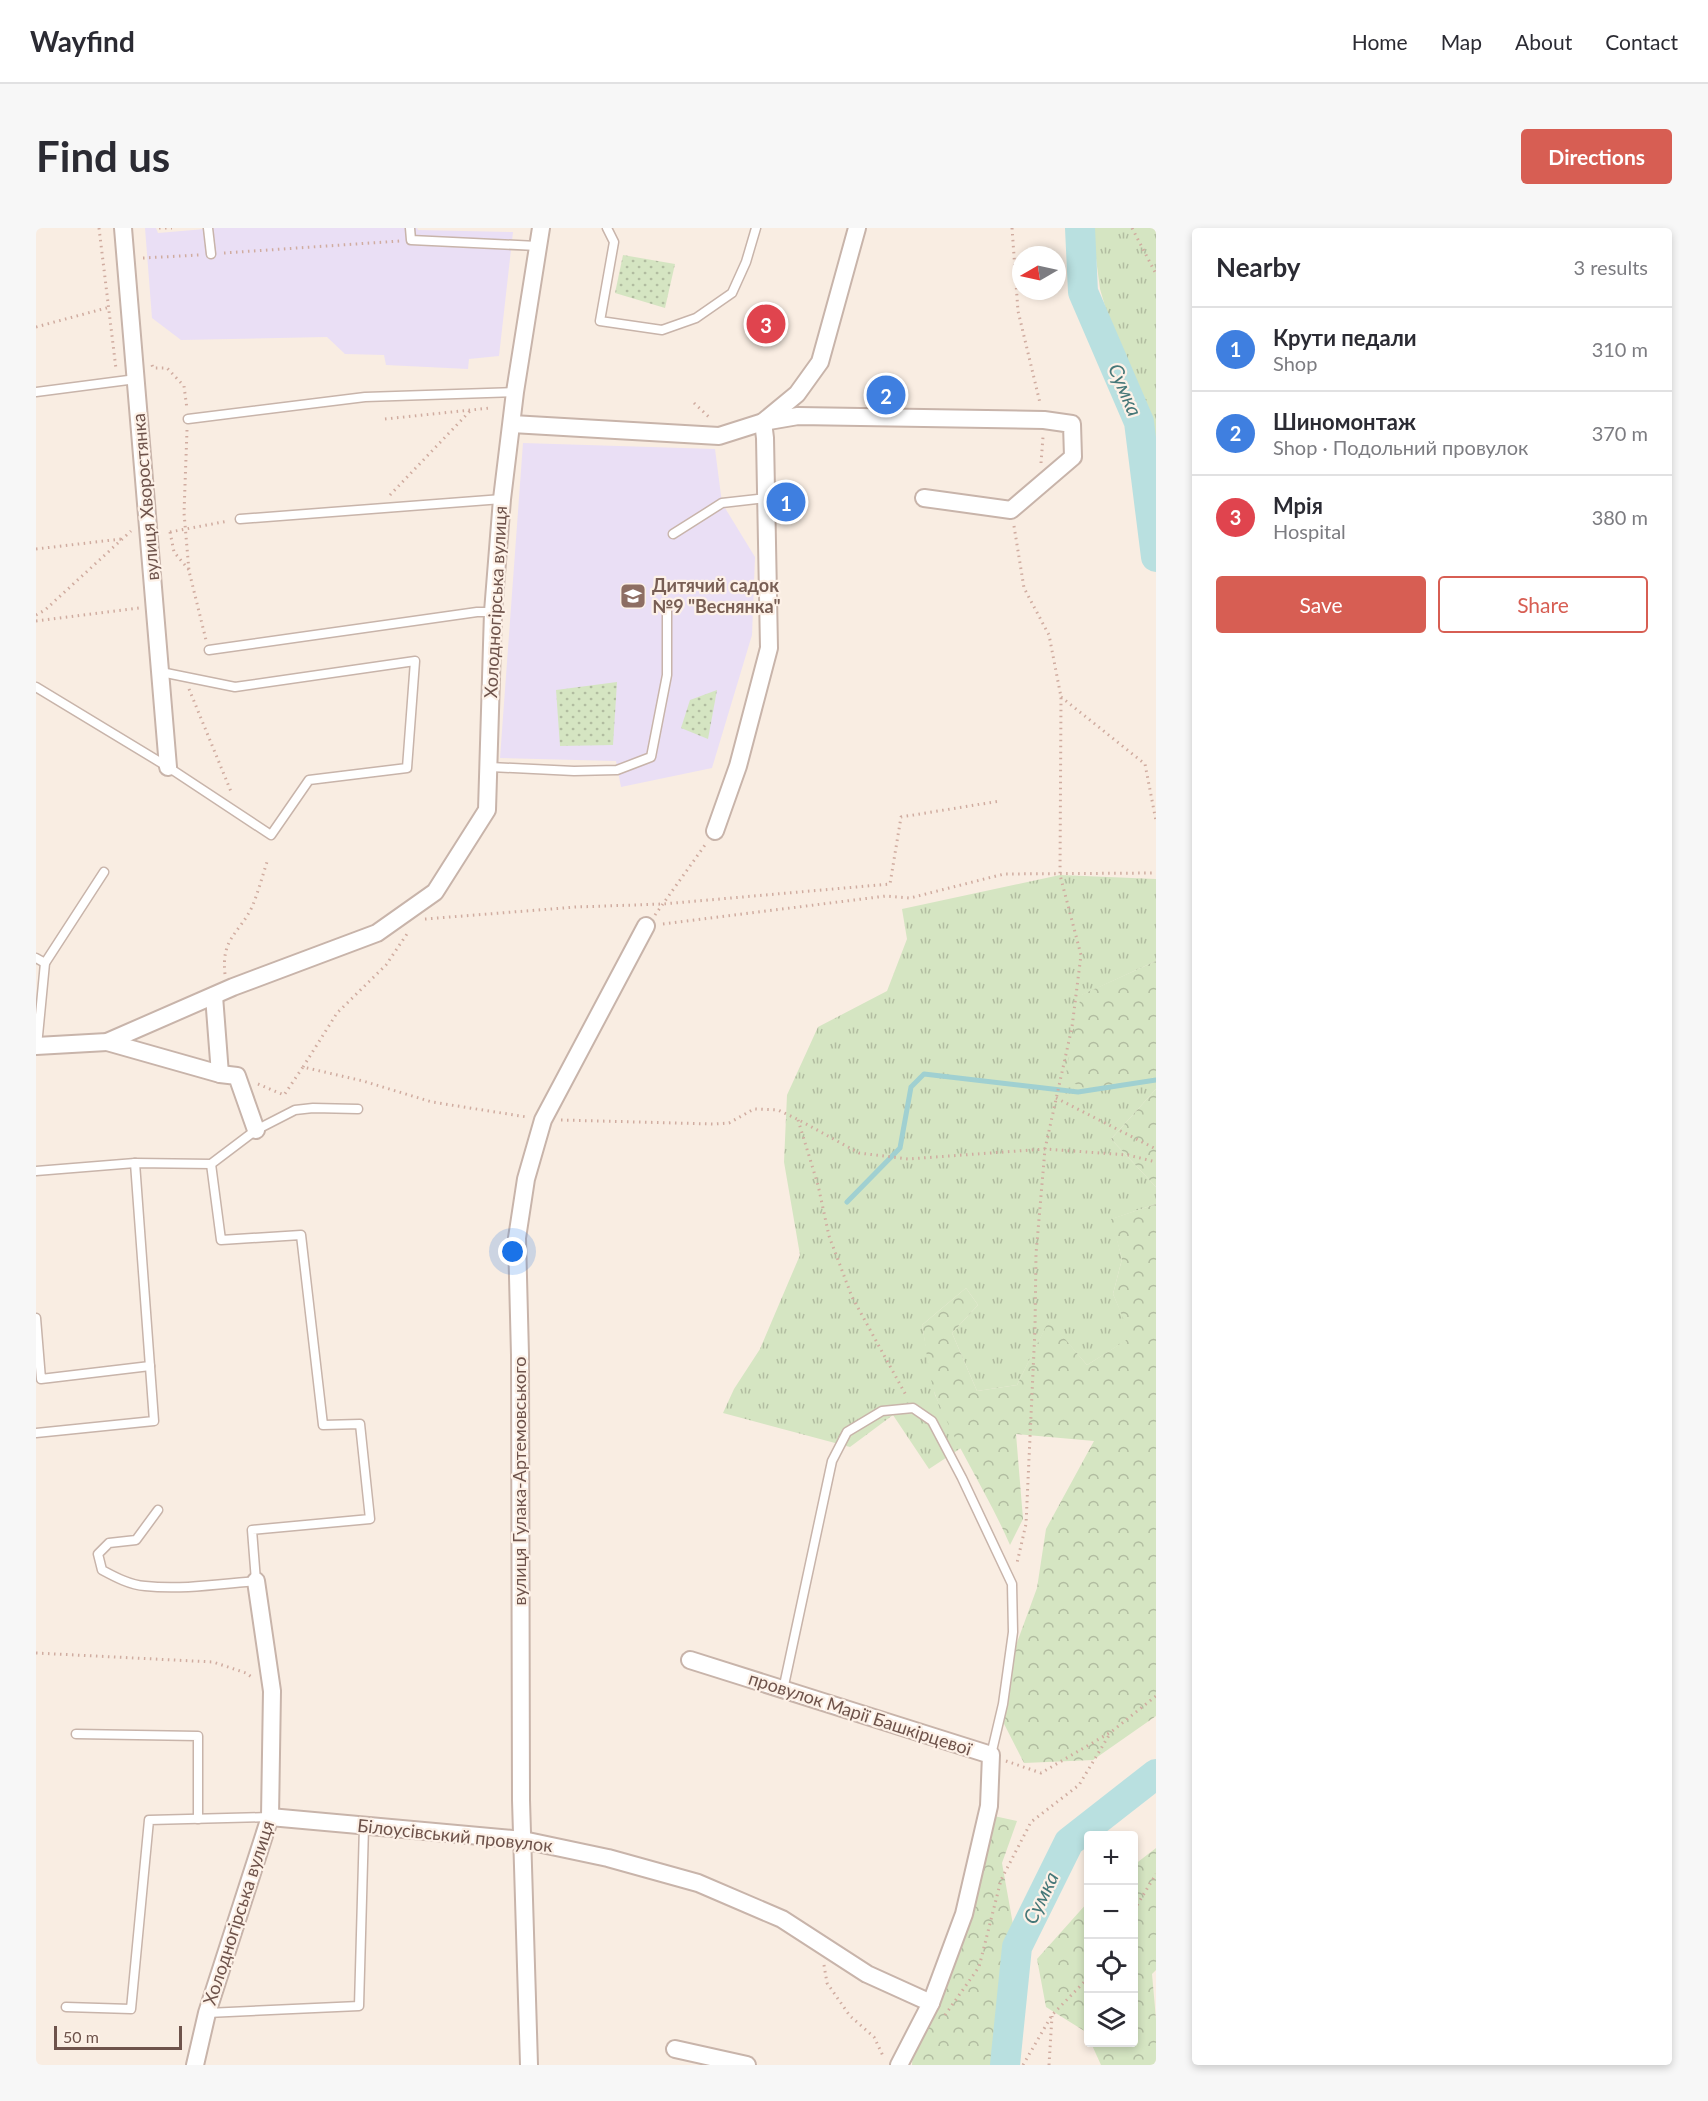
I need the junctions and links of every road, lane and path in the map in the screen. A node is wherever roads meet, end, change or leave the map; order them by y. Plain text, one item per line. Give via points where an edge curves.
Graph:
1 (99, 228) edge
2 (123, 228) edge
3 (159, 228) edge
4 (172, 228) edge
5 (208, 228) edge
6 (410, 228) edge
7 (541, 228) edge
8 (607, 228) edge
9 (756, 228) edge
10 (857, 228) edge
11 (1017, 228) edge
12 (1132, 228) edge
13 (1012, 230) edge
14 (411, 240) junction
15 (537, 246) junction
16 (211, 254) junction
17 (126, 259) junction
18 (1156, 274) edge
19 (110, 307) junction
20 (36, 327) edge
21 (151, 356) dead end
22 (136, 379) junction
23 (117, 381) junction
24 (36, 392) edge
25 (515, 392) junction
26 (694, 403) dead end
27 (490, 408) dead end
28 (471, 410) junction
29 (188, 419) junction
30 (385, 419) dead end
31 (1044, 420) junction
32 (763, 422) junction
33 (512, 424) junction
34 (718, 425) dead end
35 (1036, 472) dead end
36 (766, 498) junction
37 (924, 498) dead end
38 (502, 499) junction
39 (376, 510) junction
40 (1011, 510) junction
41 (148, 516) junction
42 (240, 519) joint
43 (186, 527) junction
44 (170, 532) junction
45 (160, 533) dead end
46 (673, 534) dead end
47 (123, 539) junction
48 (36, 549) edge
49 (189, 571) junction
50 (155, 606) junction
51 (667, 606) dead end
52 (492, 612) junction
53 (36, 615) edge
54 (36, 621) edge
55 (209, 650) joint
56 (161, 672) junction
57 (184, 677) junction
58 (36, 687) edge
59 (1061, 697) junction
60 (168, 767) junction
61 (489, 768) junction
62 (1000, 801) dead end
63 (241, 816) junction
64 (1156, 820) edge
65 (715, 831) joint
66 (267, 862) dead end
67 (104, 872) dead end
68 (1156, 873) edge
69 (1060, 875) junction
70 (663, 904) junction
71 (417, 920) dead end
72 (646, 926) joint
73 (411, 929) dead end
74 (36, 958) edge
75 (45, 963) junction
76 (226, 979) dead end
77 (214, 996) junction
78 (107, 1042) junction
79 (36, 1046) edge
80 (303, 1066) junction
81 (229, 1075) junction
82 (1056, 1098) junction
83 (358, 1109) dead end
84 (543, 1119) junction
85 (797, 1119) junction
86 (256, 1130) junction
87 (1045, 1149) junction
88 (1156, 1149) edge
89 (1156, 1162) edge
90 (135, 1163) junction
91 (211, 1164) junction
92 (36, 1171) edge
93 (36, 1318) edge
94 (150, 1366) junction
95 (913, 1408) junction
96 (36, 1433) edge
97 (158, 1510) dead end
98 (256, 1581) junction
99 (1012, 1584) junction
100 (36, 1653) edge
101 (690, 1660) dead end
102 (783, 1690) junction
103 (272, 1691) junction
104 (1156, 1696) edge
105 (1112, 1732) junction
106 (75, 1734) dead end
107 (991, 1755) junction
108 (270, 1817) junction
109 (198, 1819) junction
110 (364, 1826) junction
111 (523, 1840) junction
112 (1156, 1874) edge
113 (1138, 1903) edge
114 (820, 1943) junction
115 (1084, 1983) edge
116 (931, 2003) junction
117 (66, 2007) dead end
118 (207, 2013) junction
119 (1052, 2015) junction
120 (940, 2022) dead end
121 (675, 2049) dead end
122 (195, 2065) edge
123 (529, 2065) edge
124 (747, 2065) edge
125 (887, 2065) edge
126 (899, 2065) edge
127 (1023, 2065) edge
128 (1049, 2065) edge

1 - 19 path
2 - 17 street, вулиця Хворостянка
3 - 4 path
5 - 16 lane
6 - 14 lane
7 - 15 street, Холодногірська вулиця
8 - 9 lane via 614,242 600,321 662,330 696,318 732,293
10 - 32 street via 820,362 797,394
11 - 13 path
12 - 18 path
13 - 31 path via 1018,311
14 - 15 lane
14 - 16 path
15 - 25 street, Холодногірська вулиця
16 - 17 path
17 - 22 street, вулиця Хворостянка
19 - 20 path
19 - 23 path
21 - 29 path via 153,368 166,368 184,386
22 - 23 lane
22 - 41 street, вулиця Хворостянка
23 - 24 lane
25 - 29 lane via 365,397
25 - 33 street, Холодногірська вулиця
26 - 34 path
27 - 28 path
28 - 30 path
28 - 39 path
29 - 43 path
31 - 32 street via 798,416
31 - 35 path via 1042,462
31 - 40 street via 1072,424 1072,457
32 - 33 street via 719,436
32 - 36 street
33 - 38 street, Холодногірська вулиця
36 - 46 lane via 722,503
36 - 65 street via 769,648 738,766
37 - 40 street
38 - 39 lane
38 - 52 street, Холодногірська вулиця
39 - 42 lane
40 - 59 path via 1024,588 1049,635
41 - 47 path
41 - 50 street, вулиця Хворостянка
42 - 43 path
43 - 44 path
43 - 49 path
44 - 45 path
44 - 49 path via 174,552
47 - 48 path
47 - 53 path
49 - 55 path
50 - 54 path
50 - 56 street, вулиця Хворостянка
51 - 61 lane via 668,675 651,757 617,770
52 - 55 lane
52 - 61 street, Холодногірська вулиця
56 - 57 lane
56 - 60 street, вулиця Хворостянка
57 - 63 path
57 - 63 lane via 235,687 415,662 407,768 309,780 271,836
58 - 60 lane
59 - 64 path via 1145,764
59 - 69 path
60 - 63 lane
61 - 77 street, Холодногірська вулиця via 487,810 435,892 377,933
62 - 70 path via 901,818 890,884
65 - 70 path
66 - 76 path via 252,908 229,941 224,961
67 - 75 lane
68 - 69 path
69 - 72 path via 1004,874 910,898 885,896
69 - 82 path via 1081,955 1072,1027
70 - 71 path
72 - 84 street, вулиця Гулака-Артемовського
73 - 80 path via 386,965 337,1013
74 - 75 lane
75 - 79 lane
77 - 78 street, Холодногірська вулиця
77 - 81 street
78 - 79 street
78 - 81 street
80 - 81 path via 284,1095
80 - 84 path via 432,1102
81 - 86 street
82 - 87 path
82 - 88 path
83 - 86 lane via 294,1110
84 - 85 path via 729,1123 754,1109 778,1110
84 - 111 street, вулиця Гулака-Артемовського via 526,1179 517,1238
85 - 87 path via 859,1154 908,1159
85 - 95 path via 829,1236 852,1297
86 - 91 lane
87 - 89 path via 1128,1155
87 - 99 path via 1036,1254 1026,1524
90 - 91 lane
90 - 92 lane
90 - 94 lane
91 - 98 lane via 221,1240 301,1235 323,1425 360,1424 370,1519 252,1530
93 - 94 lane via 41,1379
94 - 96 lane via 154,1421
95 - 99 lane via 932,1421
95 - 102 lane via 882,1411 848,1432 832,1461
97 - 98 lane via 135,1540 109,1543 98,1554 102,1570 143,1586
98 - 103 street, Холодногірська вулиця
99 - 107 lane via 1013,1632
100 - 103 path via 213,1662 246,1673
101 - 102 street, провулок Марії Башкірцевої
102 - 107 street, провулок Марії Башкірцевої
103 - 108 street, Холодногірська вулиця
104 - 105 path
105 - 107 path via 1041,1773
105 - 120 path via 1079,1785 1031,1822 1001,1880 980,1967
106 - 109 lane via 198,1736
107 - 116 street, провулок Марії Башкірцевої via 989,1806 964,1914
108 - 109 lane
108 - 110 street, Білоусівський провулок
108 - 118 street, Холодногірська вулиця
109 - 117 lane via 150,1820 130,2009
110 - 111 street, Білоусівський провулок
110 - 118 lane via 359,2006
111 - 114 street, Білоусівський провулок via 698,1883 782,1918
111 - 123 street, вулиця Гулака-Артемовського
112 - 113 path
114 - 116 street, Білоусівський провулок via 867,1974
114 - 125 path via 827,1983 850,2016 874,2037
115 - 119 path
116 - 126 street
118 - 122 street, Холодногірська вулиця
119 - 127 path
119 - 128 path
121 - 124 street

